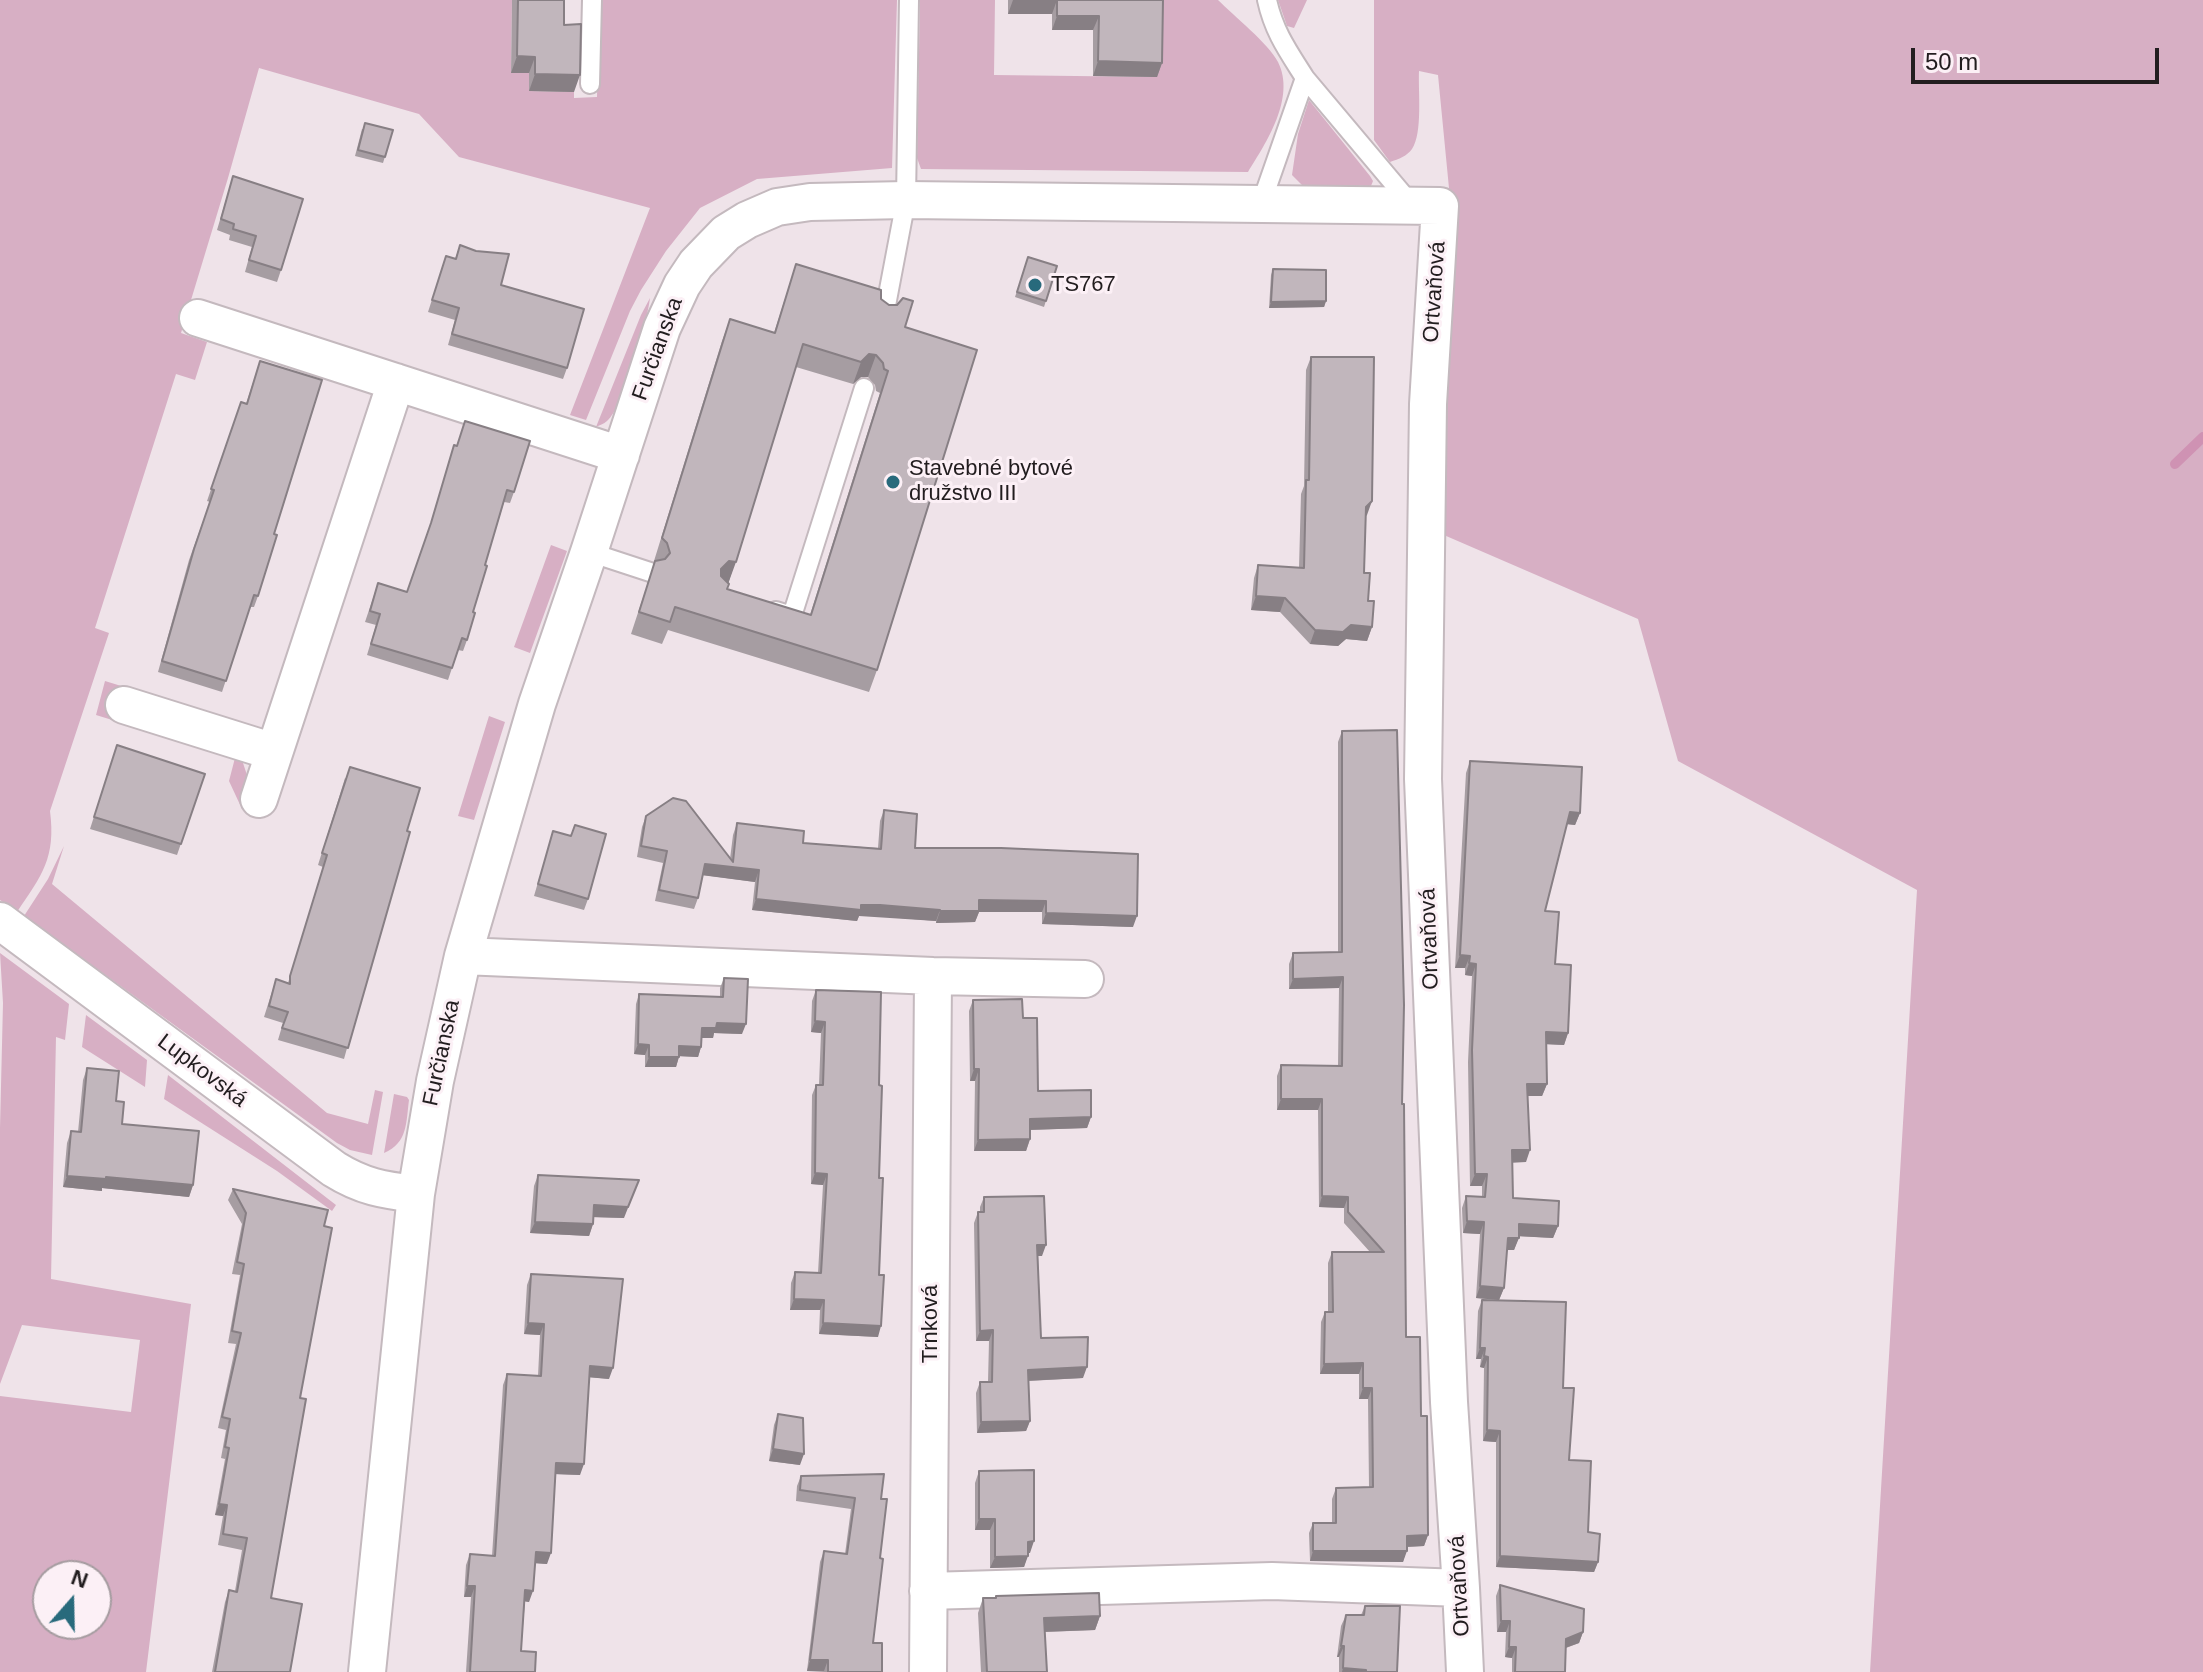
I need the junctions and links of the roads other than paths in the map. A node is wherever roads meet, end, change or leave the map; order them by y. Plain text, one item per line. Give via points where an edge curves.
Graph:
1 (592, 0) edge
2 (909, 0) edge
3 (1267, 0) edge
4 (1305, 78) junction
5 (590, 84) dead end
6 (906, 200) junction
7 (1261, 204) junction
8 (1426, 206) junction
9 (884, 316) edge
10 (198, 318) dead end
11 (396, 382) junction
12 (864, 388) edge
13 (621, 455) junction
14 (589, 552) junction
15 (650, 572) edge
16 (765, 608) edge
17 (124, 705) dead end
18 (274, 752) junction
19 (259, 799) dead end
20 (0, 921) edge
21 (463, 956) junction
22 (933, 976) junction
23 (1085, 979) dead end
24 (416, 1194) junction
25 (1461, 1588) junction
26 (928, 1591) junction
27 (367, 1672) edge
28 (928, 1672) edge
29 (1465, 1672) edge

1 - 5 lane
2 - 6 lane
3 - 4 lane via 1279,38
4 - 7 lane
4 - 8 lane
6 - 7 street, Furčianska
6 - 9 lane
6 - 13 street, Furčianska via 777,207 726,233 682,285 662,328
7 - 8 street, Furčianska
8 - 25 street, Ortvaňová via 1423,779
10 - 11 street
11 - 13 street
11 - 18 street
12 - 16 lane via 792,616
13 - 14 street, Furčianska
14 - 15 lane
14 - 21 street, Furčianska via 537,704
17 - 18 street
18 - 19 street
20 - 24 street, Lupkovská via 334,1169 373,1188
21 - 22 street
21 - 24 street, Furčianska
22 - 23 street
22 - 26 street, Trnková
24 - 27 street, Furčianska
25 - 26 street via 1272,1581
25 - 29 street, Ortvaňová
26 - 28 street, Trnková

